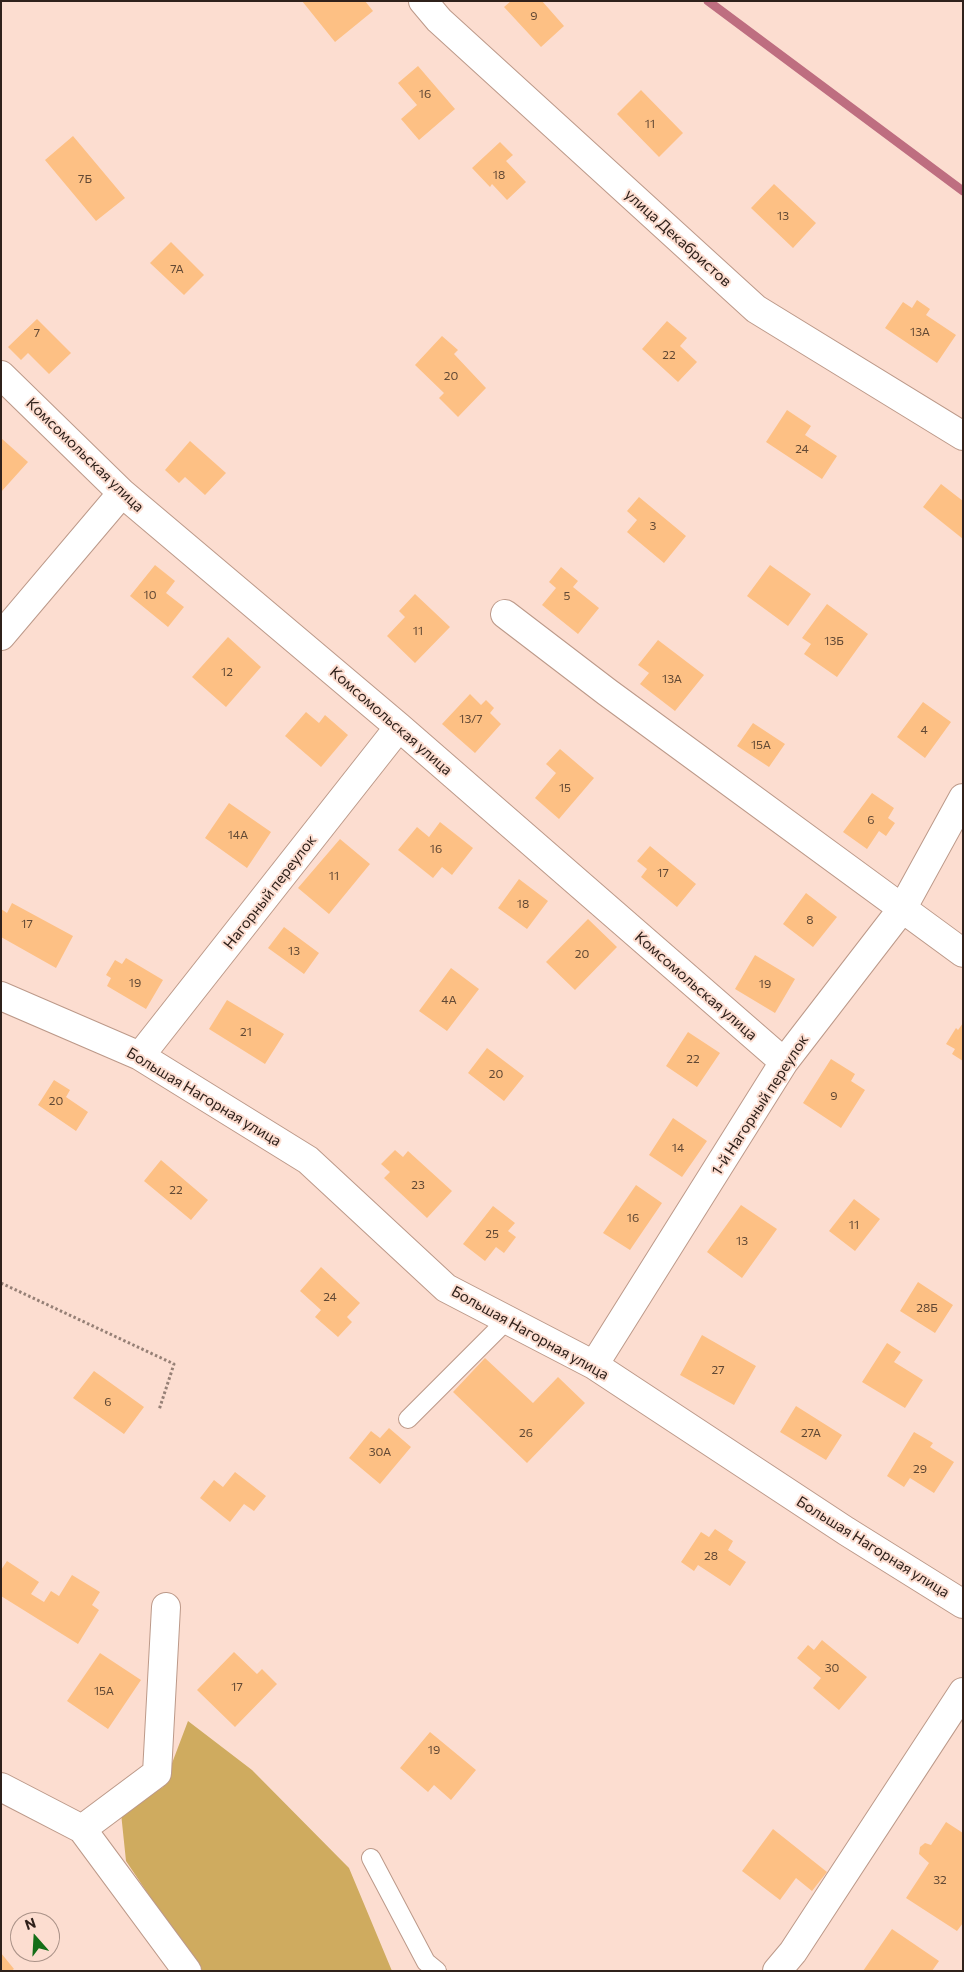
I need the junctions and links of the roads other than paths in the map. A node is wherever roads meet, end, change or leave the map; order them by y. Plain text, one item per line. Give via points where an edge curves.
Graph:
1 (423, 1) edge
2 (1, 375) edge
3 (963, 436) edge
4 (122, 493) junction
5 (505, 614) dead end
6 (1, 636) edge
7 (399, 727) junction
8 (963, 798) edge
9 (902, 909) junction
10 (963, 953) edge
11 (1, 996) edge
12 (140, 1056) junction
13 (784, 1062) junction
14 (507, 1320) junction
15 (594, 1365) junction
16 (408, 1419) dead end
17 (963, 1604) edge
18 (166, 1607) dead end
19 (963, 1692) edge
20 (1, 1787) edge
21 (82, 1829) junction
22 (371, 1858) dead end
23 (187, 1971) edge
24 (437, 1971) edge
25 (777, 1971) edge

1 - 3 street, улица Декабристов via 439,20 756,309
2 - 4 street, Комсомольская улица
4 - 6 street
4 - 7 street, Комсомольская улица
5 - 9 street
7 - 12 street, Нагорный переулок
7 - 13 street, Комсомольская улица
8 - 9 street, 1-й Нагорный переулок
9 - 10 street
9 - 13 street, 1-й Нагорный переулок
11 - 12 street, Большая Нагорная улица
12 - 14 street, Большая Нагорная улица via 308,1160 446,1288
13 - 15 street, 1-й Нагорный переулок
14 - 15 street, Большая Нагорная улица
14 - 16 lane
15 - 17 street, Большая Нагорная улица
18 - 21 street via 157,1773
19 - 25 street via 793,1952
20 - 21 street
21 - 23 street
22 - 24 lane via 426,1962

